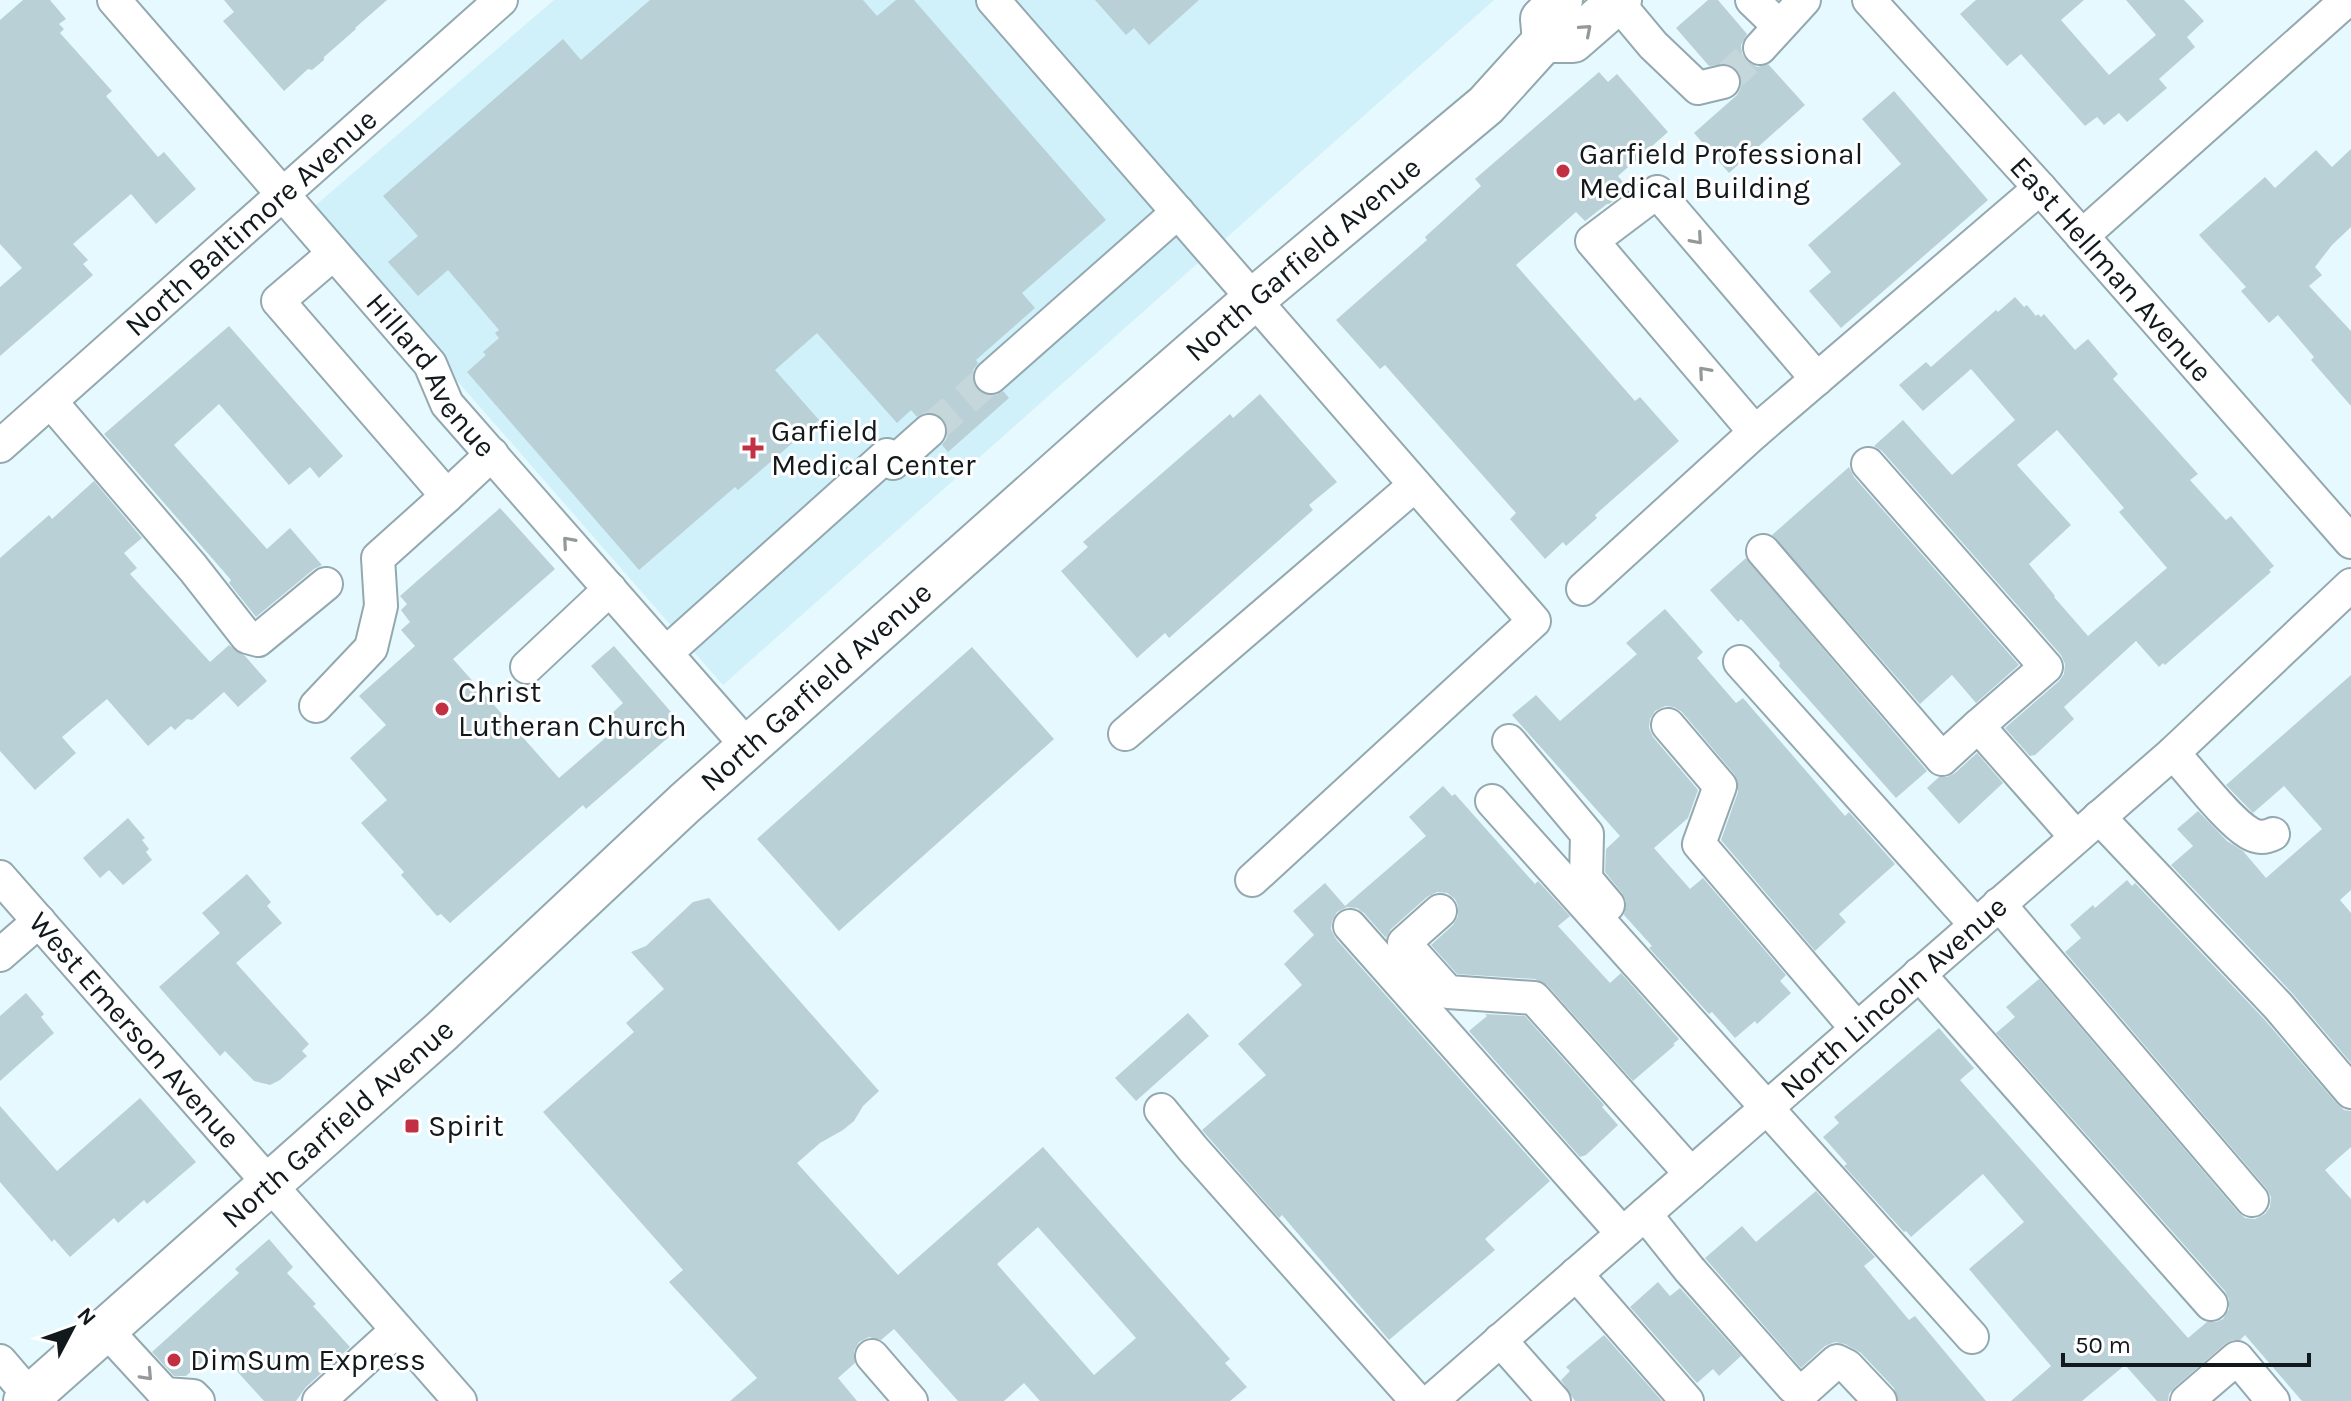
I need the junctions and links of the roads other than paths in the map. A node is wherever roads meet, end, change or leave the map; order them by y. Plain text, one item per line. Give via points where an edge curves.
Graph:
1 (114, 0) edge
2 (501, 0) edge
3 (993, 0) edge
4 (1561, 0) edge
5 (1752, 0) edge
6 (1804, 0) edge
7 (1869, 0) edge
8 (2347, 0) edge
9 (1619, 1) edge
10 (1544, 41) junction
11 (1723, 82) dead end
12 (2040, 188) junction
13 (282, 194) junction
14 (1178, 212) junction
15 (2082, 236) junction
16 (333, 254) junction
17 (1254, 299) junction
18 (991, 377) tunnel mouth
19 (1817, 379) junction
20 (51, 402) junction
21 (929, 431) tunnel mouth
22 (1755, 432) junction
23 (1, 444) edge
24 (492, 454) junction
25 (1868, 464) dead end
26 (1415, 485) junction
27 (447, 496) junction
28 (2351, 542) edge
29 (1763, 551) dead end
30 (326, 584) dead end
31 (2351, 585) edge
32 (610, 589) junction
33 (1583, 589) dead end
34 (666, 653) junction
35 (1740, 662) dead end
36 (527, 667) dead end
37 (316, 706) dead end
38 (1668, 725) dead end
39 (1978, 726) junction
40 (1125, 734) dead end
41 (1509, 741) dead end
42 (749, 748) junction
43 (2173, 753) junction
44 (1492, 801) dead end
45 (2087, 827) junction
46 (2273, 834) dead end
47 (0, 877) edge
48 (1252, 880) dead end
49 (1440, 911) dead end
50 (1988, 914) junction
51 (39, 921) junction
52 (1350, 926) dead end
53 (0, 955) edge
54 (1919, 974) junction
55 (1857, 1029) junction
56 (2351, 1092) edge
57 (1772, 1102) junction
58 (1161, 1110) dead end
59 (1691, 1174) junction
60 (270, 1185) junction
61 (2252, 1200) dead end
62 (1633, 1224) junction
63 (1576, 1274) junction
64 (2211, 1304) dead end
65 (106, 1330) junction
66 (397, 1330) junction
67 (1972, 1337) dead end
68 (1500, 1340) junction
69 (872, 1356) dead end
70 (0, 1361) edge
71 (41, 1395) edge
72 (198, 1401) edge
73 (319, 1401) edge
74 (460, 1401) edge
75 (911, 1401) edge
76 (1417, 1401) edge
77 (1431, 1401) edge
78 (1554, 1401) edge
79 (1687, 1401) edge
80 (1880, 1401) edge
81 (2187, 1401) edge
82 (2273, 1401) edge

1 - 13 street, Hillard Avenue
2 - 13 street, North Baltimore Avenue
3 - 14 street
4 - 10 main road via 1542,19
5 - 6 street via 1769,37
7 - 12 street, East Hellman Avenue
8 - 15 street
10 -> 9 main road via 1573,41
9 - 11 street via 1653,45 1698,88
10 - 17 main road, North Garfield Avenue via 1486,105
12 - 15 street, East Hellman Avenue
12 - 19 street
13 - 16 street, Hillard Avenue
13 - 20 street, North Baltimore Avenue
14 - 17 street
14 - 18 street
15 - 28 street, East Hellman Avenue
16 - 24 street, Hillard Avenue via 430,364 447,404
16 - 27 street via 278,301
17 - 26 street
17 - 42 main road, North Garfield Avenue
19 - 22 street
22 -> 19 street via 1592,241 1657,192
20 - 23 street, North Baltimore Avenue
20 - 30 street via 247,637 258,640
21 - 34 street
22 - 33 street
24 - 27 street
32 -> 24 street, Hillard Avenue
25 - 39 street via 2046,667
26 - 40 street
26 - 48 street via 1534,621
27 - 37 street via 378,558 381,606 371,648
29 - 39 street via 1942,759
31 - 43 street, North Lincoln Avenue
32 - 34 street, Hillard Avenue
32 - 36 street
34 - 42 street, Hillard Avenue
35 - 50 street
38 - 55 street via 1720,786 1699,844
39 - 45 street
41 - 57 street via 1587,834 1586,879
42 - 60 main road, North Garfield Avenue
43 - 45 street, North Lincoln Avenue
43 - 46 street via 2234,821 2251,834
44 - 57 street
45 - 50 street, North Lincoln Avenue
45 - 56 street via 2278,1006
47 - 51 street, West Emerson Avenue
49 - 59 street via 1404,943 1448,992 1534,998
50 - 54 street, North Lincoln Avenue
50 - 61 street
51 - 53 street
51 - 60 street, West Emerson Avenue
52 - 62 street
54 - 55 street, North Lincoln Avenue
54 - 64 street
55 - 57 street, North Lincoln Avenue
57 - 59 street, North Lincoln Avenue
57 - 67 street
58 - 76 street
59 - 62 street, North Lincoln Avenue
60 - 65 main road, North Garfield Avenue
60 - 66 street, West Emerson Avenue
62 - 63 street, North Lincoln Avenue
62 - 80 street via 1793,1387 1807,1388 1837,1361
63 - 68 street, North Lincoln Avenue
63 - 79 street
65 - 71 main road, North Garfield Avenue
65 -> 72 street via 165,1394
66 - 73 street
66 - 74 street, West Emerson Avenue
68 - 77 street, North Lincoln Avenue
68 - 78 street
69 - 75 street
70 - 71 street
81 - 82 street via 2237,1358

